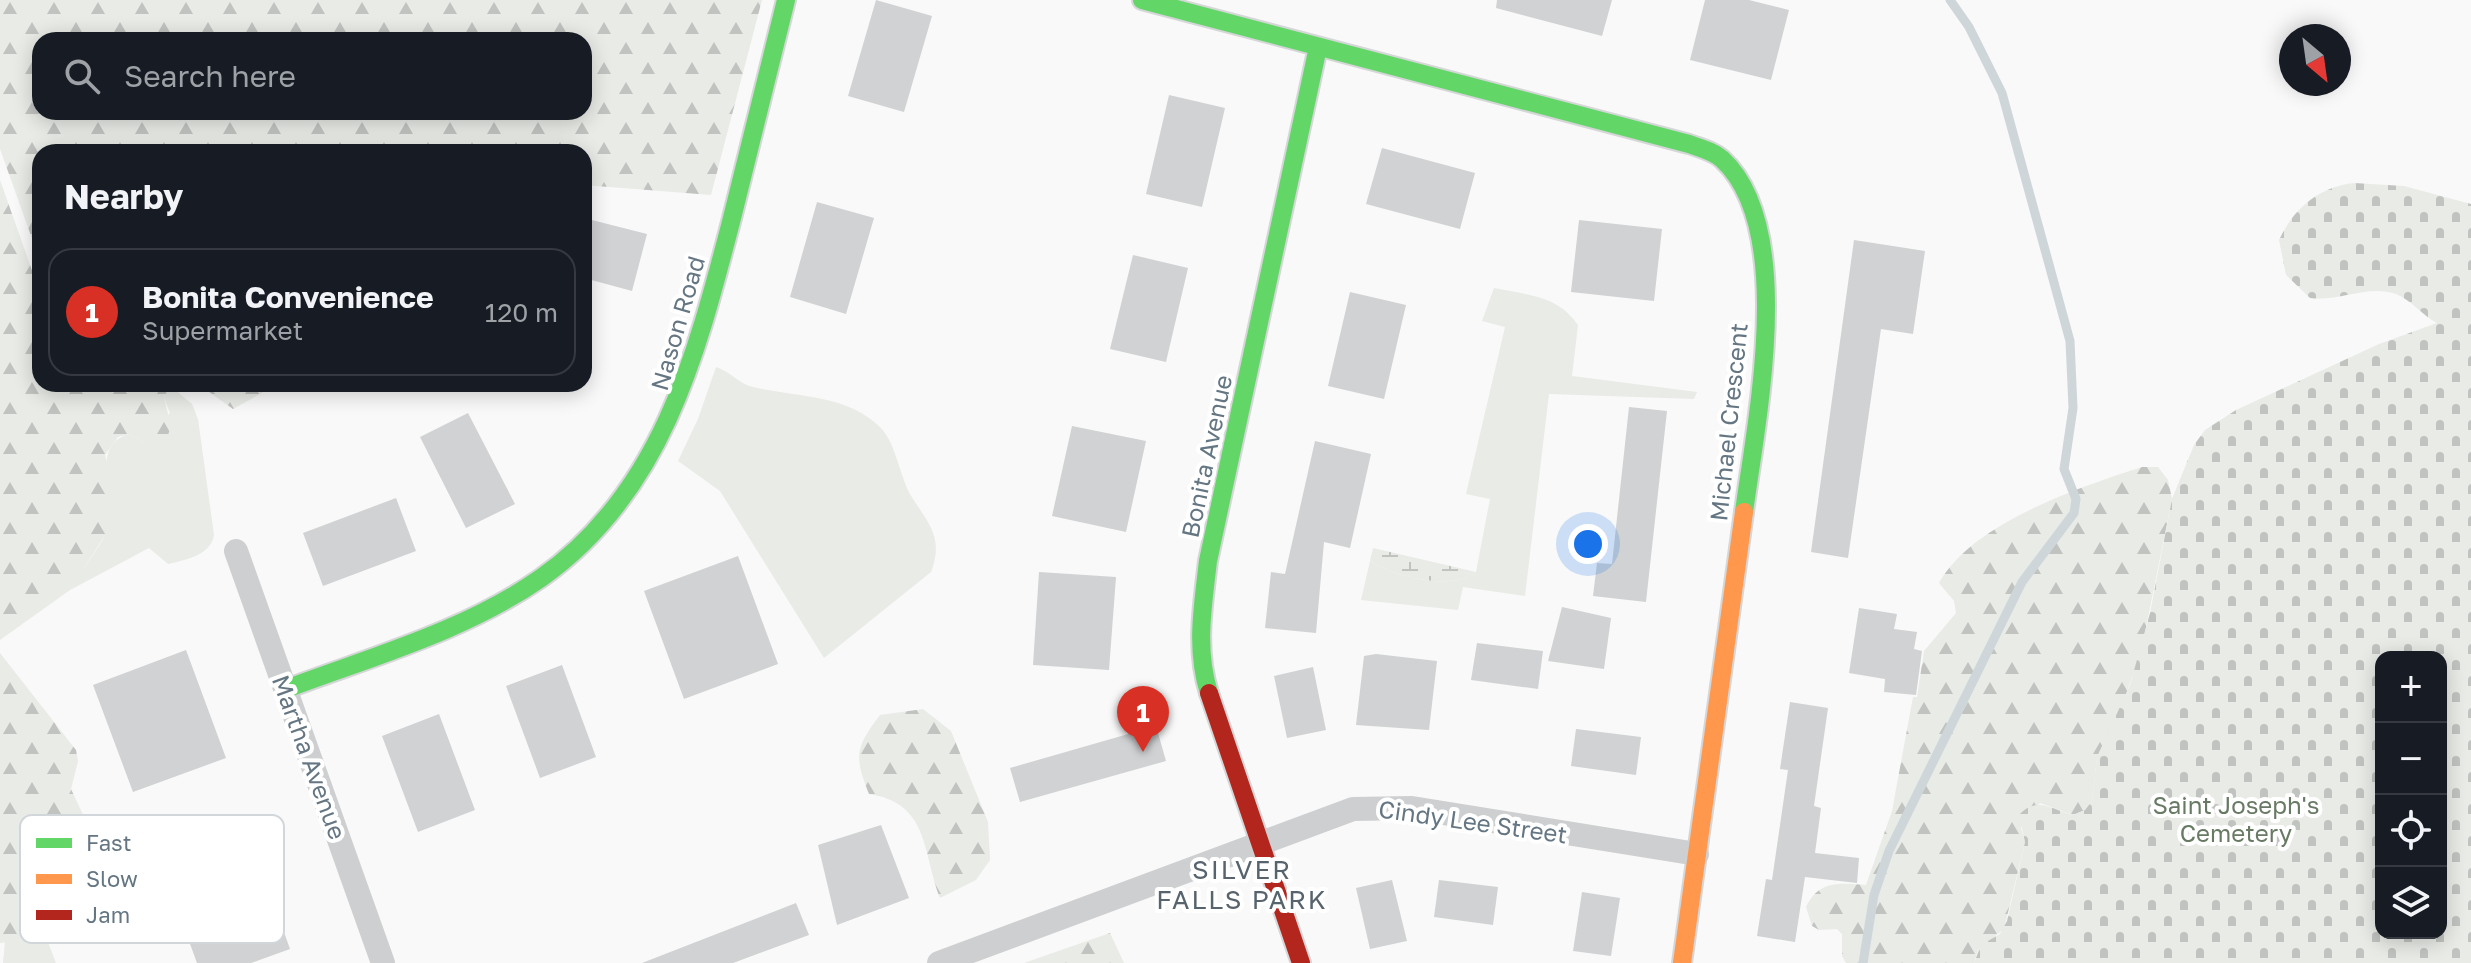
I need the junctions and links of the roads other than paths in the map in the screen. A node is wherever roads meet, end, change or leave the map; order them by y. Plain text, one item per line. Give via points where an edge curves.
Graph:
1 (786, 0) edge
2 (1142, 0) edge
3 (1318, 47) junction
4 (236, 551) dead end
5 (286, 689) junction
6 (1260, 841) junction
7 (1697, 854) junction
8 (383, 963) edge
9 (939, 963) edge
10 (1301, 963) edge
11 (1682, 963) edge

1 - 5 street, Nason Road via 695,360 662,440 627,495 564,560 509,598 451,626
2 - 3 street, Michael Crescent
3 - 6 street, Bonita Avenue via 1202,601 1203,674
3 - 7 street, Michael Crescent via 1711,152 1746,190 1758,228 1763,279 1763,370
4 - 5 street, Martha Avenue
5 - 8 street, Martha Avenue
6 - 7 street, Cindy Lee Street via 1331,814 1387,806
6 - 9 street, Cindy Lee Street
6 - 10 street, Bonita Avenue
7 - 11 street, Michael Crescent

